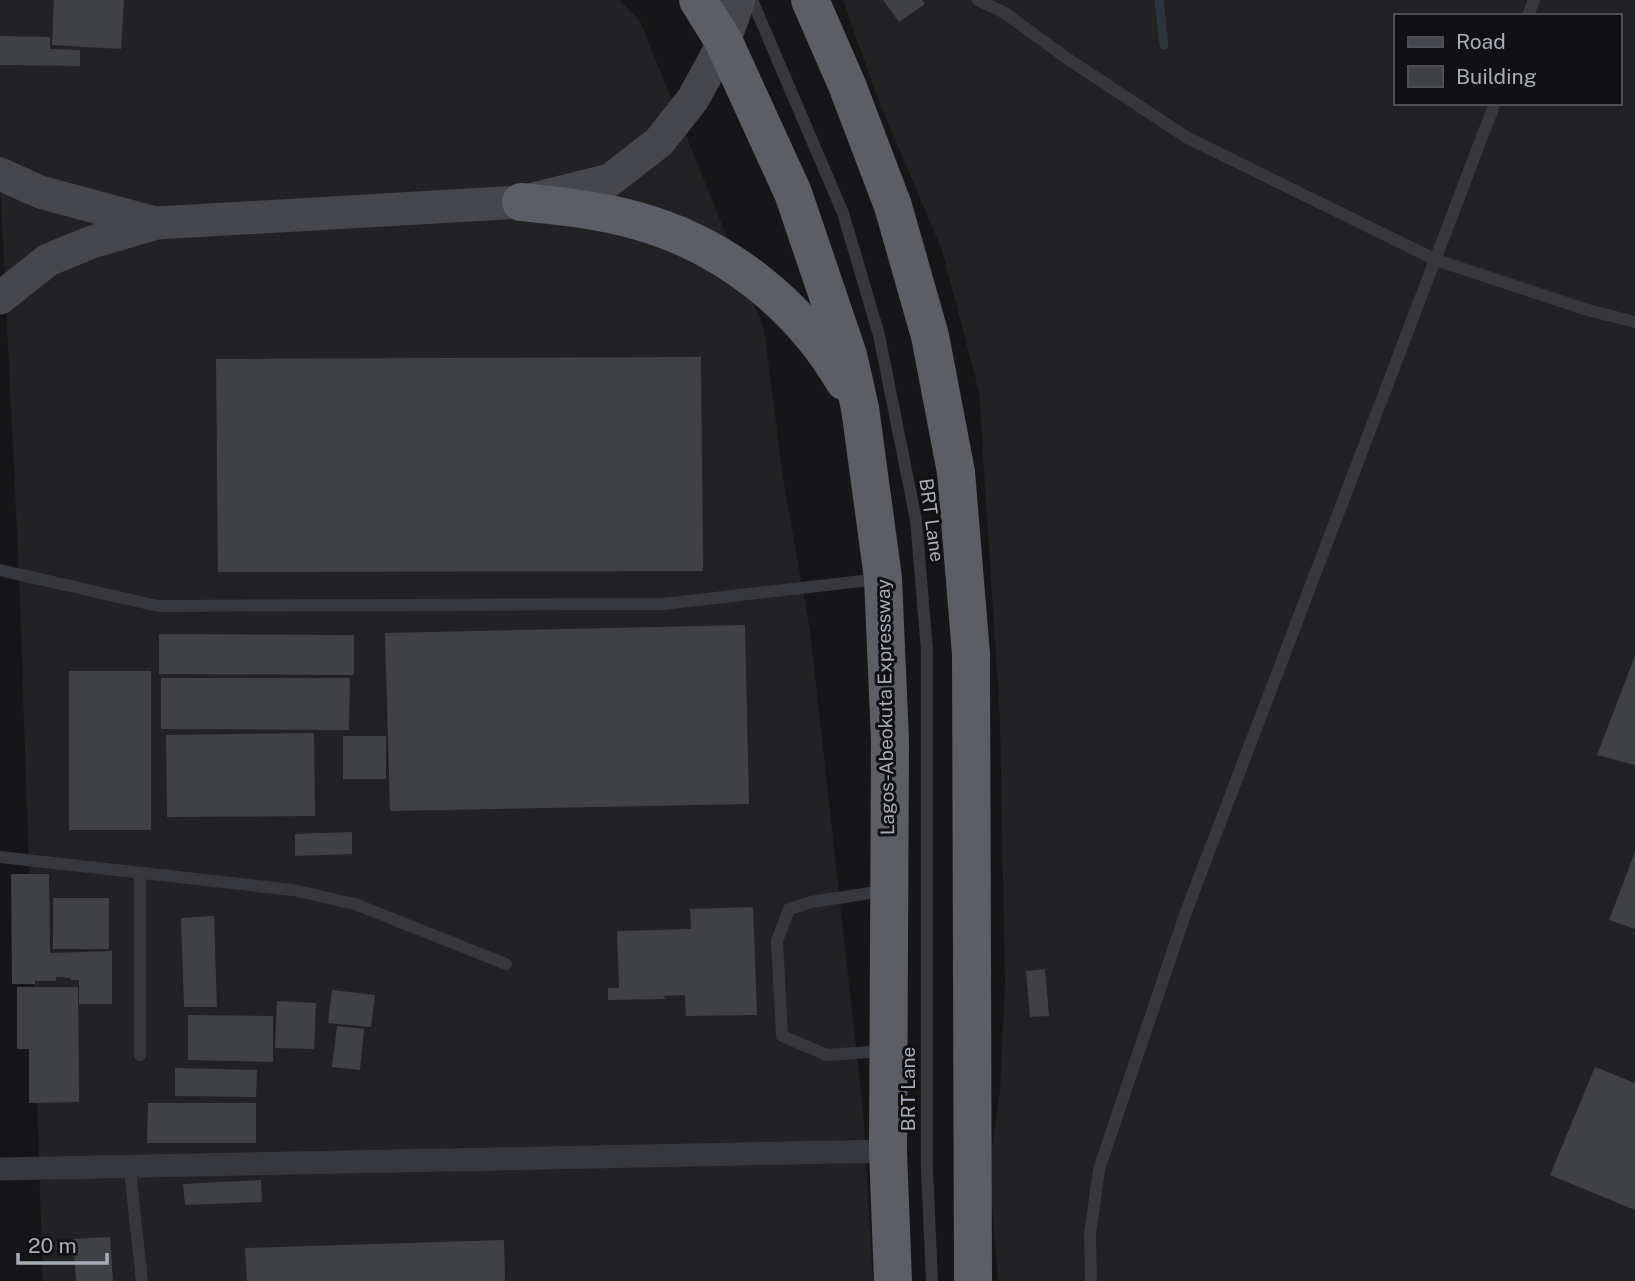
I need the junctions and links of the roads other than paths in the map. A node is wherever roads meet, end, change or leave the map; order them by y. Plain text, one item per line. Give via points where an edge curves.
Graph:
1 (698, 0) edge
2 (739, 0) edge
3 (752, 0) edge
4 (810, 0) edge
5 (978, 0) edge
6 (724, 42) junction
7 (1494, 105) edge
8 (0, 174) edge
9 (521, 202) junction
10 (157, 223) junction
11 (1436, 260) junction
12 (0, 298) edge
13 (1635, 322) edge
14 (860, 408) junction
15 (0, 570) edge
16 (883, 578) junction
17 (0, 857) edge
18 (140, 873) junction
19 (888, 890) junction
20 (506, 964) dead end
21 (888, 1050) junction
22 (140, 1055) dead end
23 (888, 1151) junction
24 (134, 1168) junction
25 (0, 1169) edge
26 (142, 1281) edge
27 (893, 1281) edge
28 (932, 1281) edge
29 (973, 1281) edge
30 (1091, 1281) edge

1 - 6 highway, Lagos-Abeokuta Expressway
2 - 6 main road
3 - 28 lane, BRT Lane via 843,213 879,335 916,520 927,651 927,1169
4 - 29 highway via 893,206 930,336 956,472 971,654
5 - 11 lane via 1006,13 1186,137
6 - 9 main road via 693,99 659,142 610,180
6 - 14 highway, Lagos-Abeokuta Expressway via 793,194 848,355
7 - 11 lane
8 - 10 main road via 40,192
9 - 10 main road
9 - 14 highway via 568,206 638,221 691,241 733,265 772,291 809,332
10 - 12 main road via 48,260
11 - 13 lane
11 - 30 lane via 1186,912 1099,1169 1090,1235
14 - 16 highway, Lagos-Abeokuta Expressway
15 - 16 lane via 158,606 663,604
16 - 19 highway, Lagos-Abeokuta Expressway via 890,741
17 - 18 lane
18 - 20 lane via 293,890 355,904
18 - 22 lane
19 - 21 highway, Lagos-Abeokuta Expressway
19 - 21 lane via 789,909 777,941 782,1036 827,1055
21 - 23 highway, Lagos-Abeokuta Expressway
23 - 24 street
23 - 27 highway, Lagos-Abeokuta Expressway
24 - 25 street
24 - 26 lane via 131,1181

